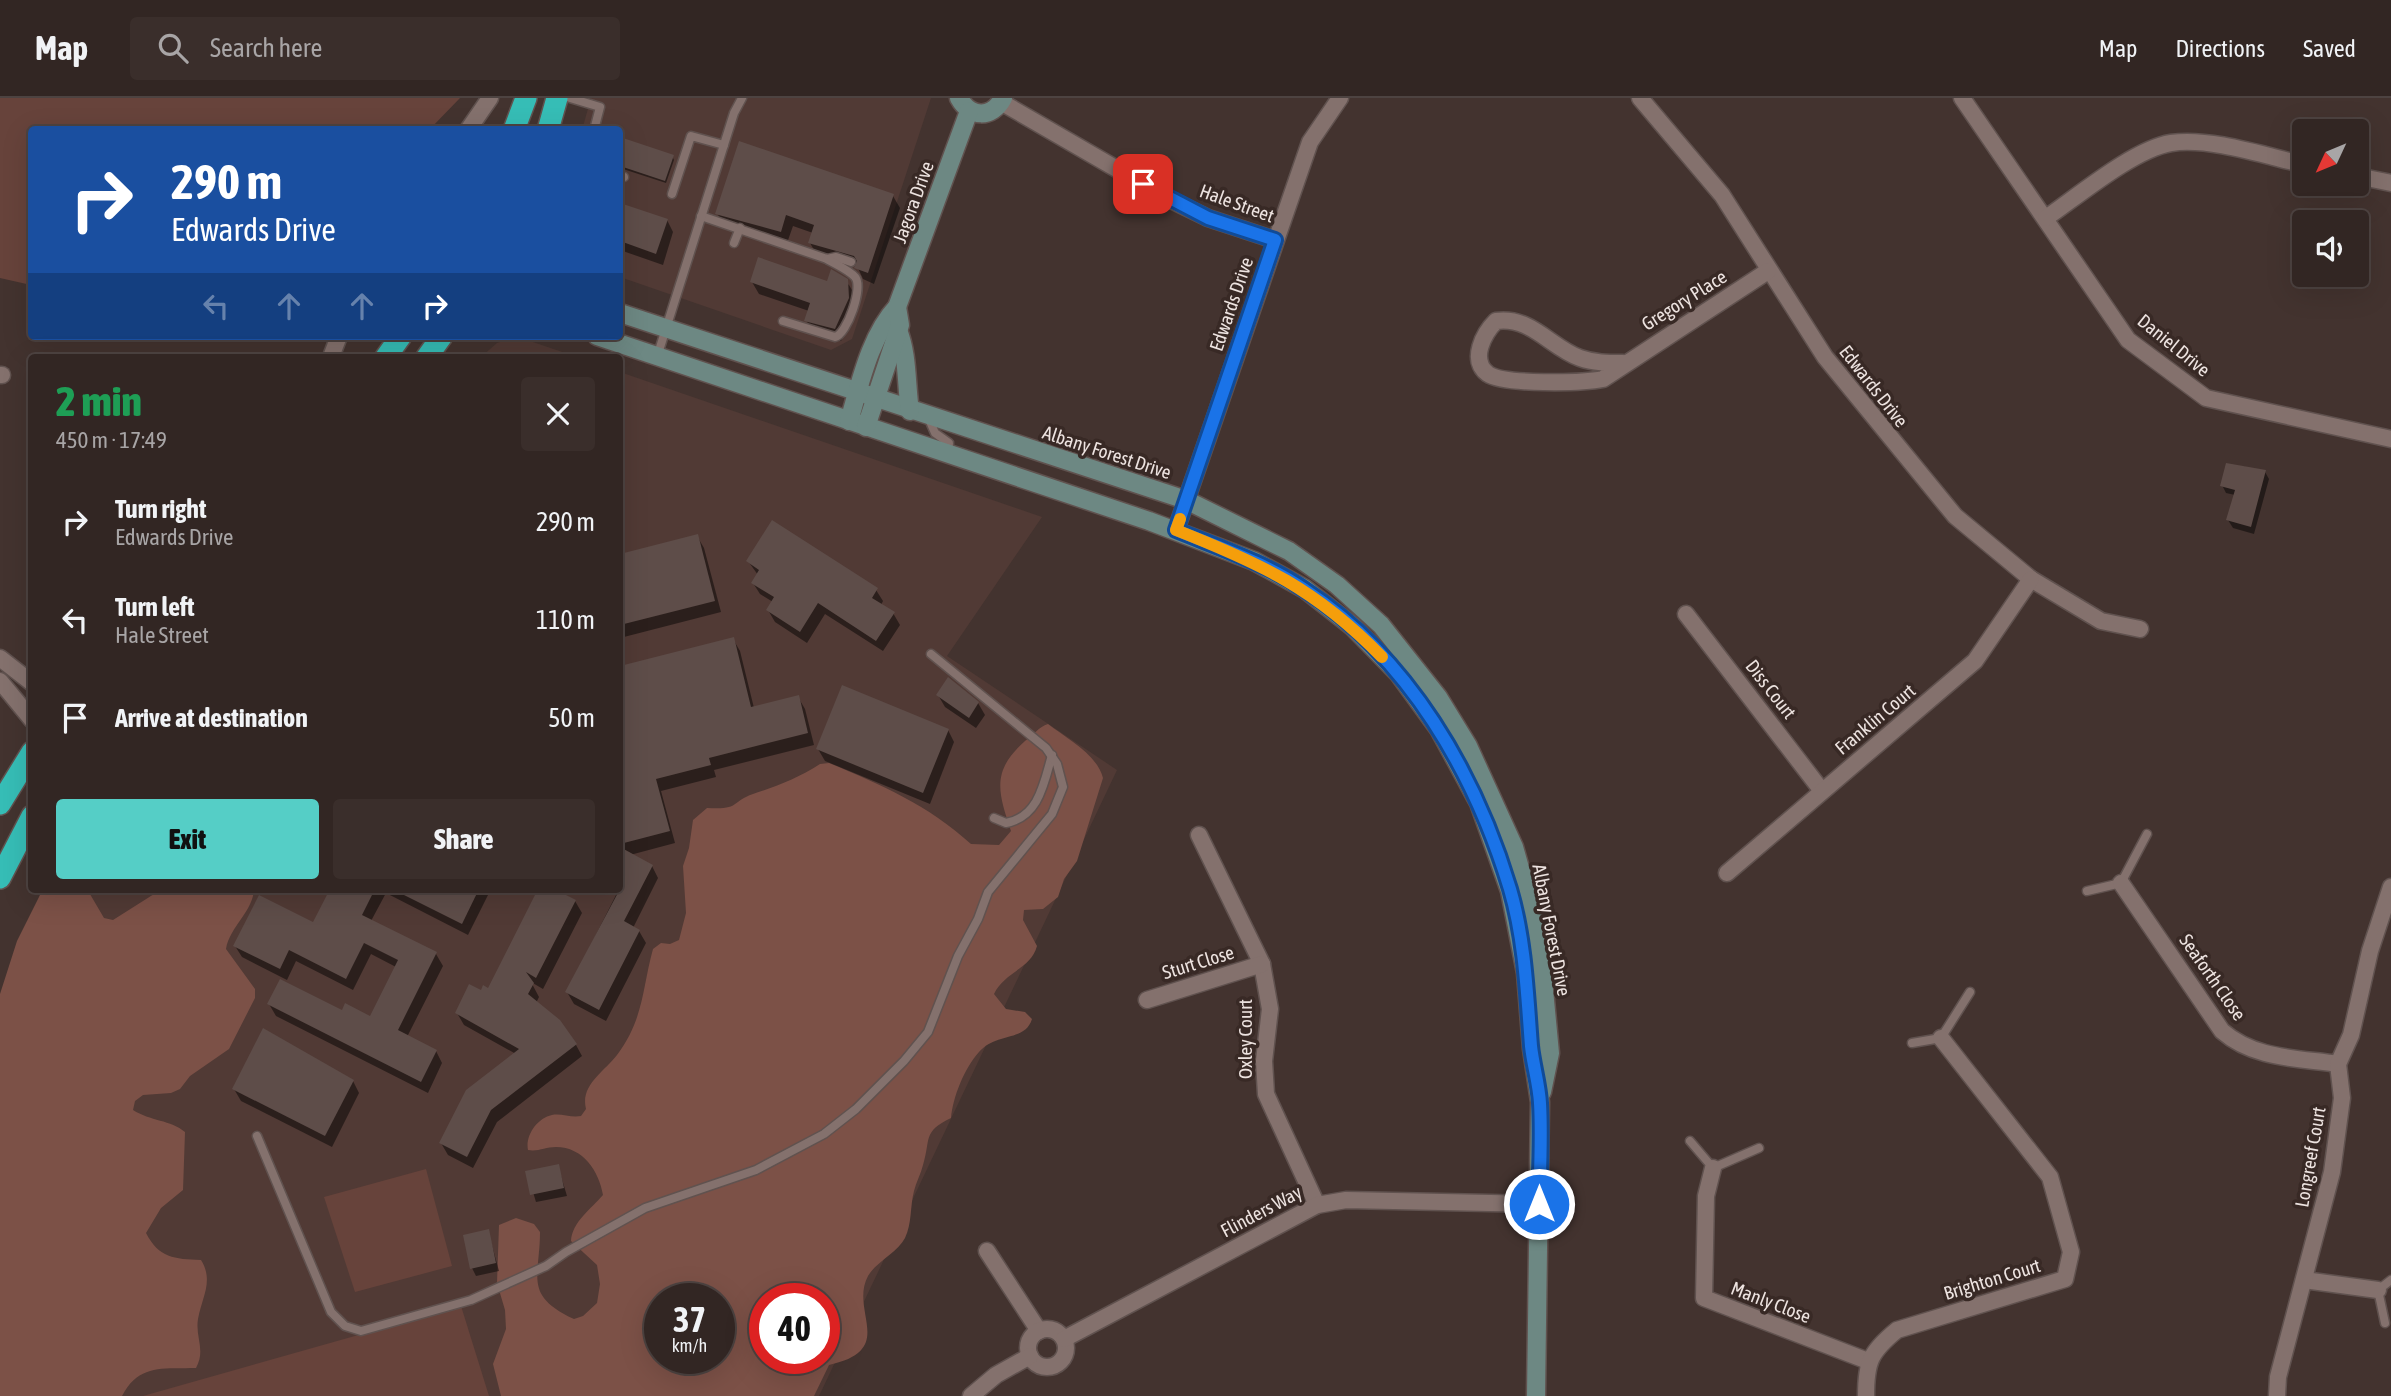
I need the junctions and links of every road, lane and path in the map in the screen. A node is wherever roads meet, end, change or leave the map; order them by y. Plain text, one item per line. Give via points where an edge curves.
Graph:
1 (490, 98) edge
2 (526, 98) edge
3 (557, 98) edge
4 (570, 98) edge
5 (742, 98) edge
6 (1340, 98) edge
7 (1640, 98) edge
8 (1962, 98) edge
9 (1002, 100) edge
10 (964, 104) edge
11 (471, 126) edge
12 (515, 126) edge
13 (549, 126) edge
14 (595, 126) edge
15 (724, 145) junction
16 (2292, 161) edge
17 (2370, 179) edge
18 (2391, 183) edge
19 (672, 194) dead end
20 (701, 216) junction
21 (2046, 218) junction
22 (740, 228) junction
23 (1275, 240) junction
24 (734, 243) dead end
25 (827, 259) junction
26 (851, 262) dead end
27 (1768, 271) junction
28 (897, 307) junction
29 (623, 314) edge
30 (783, 321) dead end
31 (666, 328) junction
32 (898, 330) junction
33 (608, 340) edge
34 (657, 357) junction
35 (1623, 363) junction
36 (857, 393) junction
37 (875, 398) junction
38 (910, 411) junction
39 (928, 416) junction
40 (849, 421) junction
41 (866, 427) junction
42 (2391, 439) edge
43 (948, 456) junction
44 (1186, 500) junction
45 (1176, 530) junction
46 (2031, 579) junction
47 (1686, 614) dead end
48 (2140, 629) dead end
49 (931, 654) dead end
50 (0, 658) edge
51 (28, 680) edge
52 (0, 681) edge
53 (28, 715) edge
54 (1052, 755) junction
55 (28, 758) edge
56 (1822, 791) junction
57 (0, 804) edge
58 (993, 818) dead end
59 (28, 824) edge
60 (2147, 834) dead end
61 (1199, 835) dead end
62 (1727, 873) dead end
63 (0, 878) edge
64 (2122, 883) junction
65 (2391, 887) edge
66 (2087, 891) dead end
67 (1262, 964) junction
68 (1970, 992) dead end
69 (1147, 1000) dead end
70 (1941, 1038) junction
71 (1912, 1043) dead end
72 (2338, 1063) junction
73 (1540, 1102) junction
74 (257, 1136) dead end
75 (1690, 1141) dead end
76 (1759, 1148) dead end
77 (1713, 1168) junction
78 (1539, 1204) junction
79 (1317, 1205) junction
80 (987, 1251) dead end
81 (2304, 1280) junction
82 (2385, 1285) edge
83 (2385, 1323) dead end
84 (1039, 1331) junction
85 (1064, 1339) junction
86 (1030, 1356) junction
87 (1868, 1361) junction
88 (971, 1396) edge
89 (1535, 1396) edge
90 (1866, 1396) edge
91 (2277, 1396) edge

1 - 11 street
2 - 12 highway
3 - 13 highway
4 - 14 lane via 600,107
5 - 15 lane
6 - 23 street, Edwards Drive via 1310,142
7 - 27 street, Edwards Drive via 1722,195
8 - 21 street, Daniel Drive
9 - 10 street via 987,114
9 - 23 street, Hale Street via 1167,198 1208,218
10 - 28 street, Jagora Drive
15 - 19 lane via 691,136
15 - 20 lane
16 - 21 street via 2211,145 2170,143 2146,151
17 - 18 street
20 - 22 lane
20 - 31 lane
21 - 42 street, Daniel Drive via 2128,340 2206,398
22 - 24 lane
22 - 25 lane
23 - 44 street, Edwards Drive
25 - 26 lane
25 - 30 lane via 858,281 844,331 835,337
27 - 35 street, Gregory Place
27 - 46 street, Edwards Drive via 1825,357 1895,446 1955,516
28 - 32 street, Jagora Drive
28 - 36 street, Jagora Drive via 887,318
29 - 31 street, Albany Forest Drive
31 - 34 lane
31 - 36 street, Albany Forest Drive
32 - 37 street, Jagora Drive
32 - 38 street via 904,345
33 - 34 street, Albany Forest Drive
34 - 40 street, Albany Forest Drive
35 - 35 street, Gregory Place via 1577,357 1510,319 1496,321 1480,346 1479,360 1487,373 1500,379 1583,383 1603,379
36 - 37 street, Albany Forest Drive
36 - 40 street, Jagora Drive
37 - 38 street, Albany Forest Drive
37 - 41 street, Jagora Drive
38 - 39 street, Albany Forest Drive
39 - 43 lane via 935,433 950,443
39 - 44 street, Albany Forest Drive
40 - 41 street, Albany Forest Drive
41 - 43 street, Albany Forest Drive
43 - 45 street, Albany Forest Drive
44 - 45 street, Edwards Drive
44 - 73 street, Albany Forest Drive via 1289,551 1336,585 1389,635 1438,697 1468,746 1514,847 1531,907 1550,1053
45 - 73 street, Albany Forest Drive via 1254,561 1305,589 1352,625 1390,664 1439,729 1479,803 1510,891 1526,973
46 - 48 street, Edwards Drive via 2101,621
46 - 56 street, Franklin Court via 1975,660
47 - 56 street, Diss Court
49 - 54 lane
50 - 51 street
52 - 53 street
54 - 58 lane via 1041,794 1028,813 1006,823
54 - 74 lane via 1063,780 1059,802 988,892 928,1032 856,1109 824,1134 756,1170 645,1209 546,1266 471,1300 356,1331 331,1312
55 - 57 highway
56 - 62 street, Franklin Court
59 - 63 highway
60 - 64 lane
61 - 67 street, Oxley Court
64 - 66 lane
64 - 72 street, Seaforth Close via 2222,1031 2237,1044 2265,1054
65 - 72 street, Longreef Court via 2370,951 2351,1035
67 - 69 street, Sturt Close
67 - 79 street, Oxley Court via 1270,1009 1264,1061 1266,1094
68 - 70 lane
70 - 71 lane
70 - 87 street, Brighton Court via 2050,1177 2071,1252 2065,1279 1897,1331
72 - 81 street, Longreef Court via 2342,1098 2332,1172
73 - 78 street, Albany Forest Drive
75 - 77 lane
76 - 77 lane
77 - 87 street, Manly Close via 1706,1196 1704,1298
78 - 79 street, Flinders Way via 1346,1200
78 - 89 street, Albany Forest Drive
79 - 85 street, Flinders Way
80 - 84 street
81 - 82 street
81 - 91 street, Longreef Court
82 - 83 lane
84 - 85 street via 1052,1329
84 - 86 street via 1028,1343
85 - 86 street via 1065,1353 1054,1366 1040,1366
86 - 88 street
87 - 90 street

